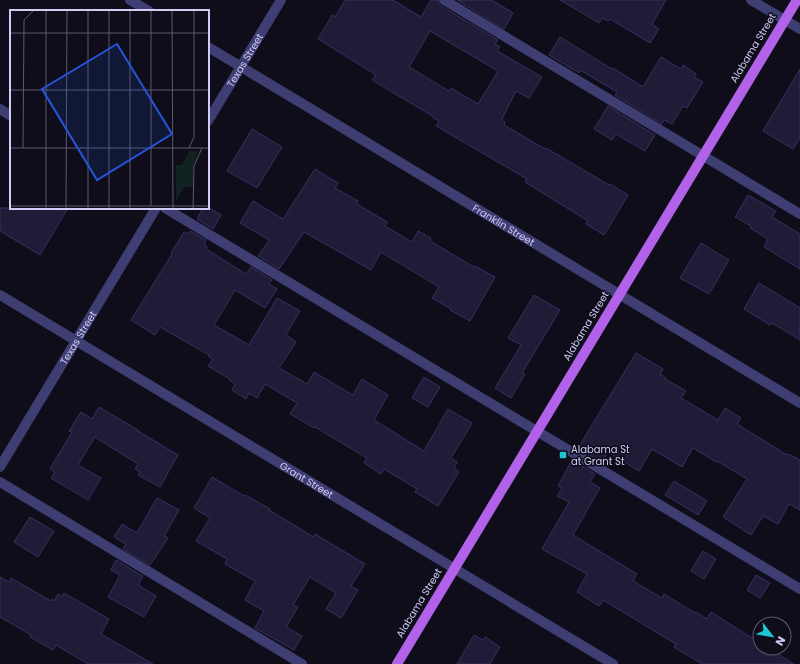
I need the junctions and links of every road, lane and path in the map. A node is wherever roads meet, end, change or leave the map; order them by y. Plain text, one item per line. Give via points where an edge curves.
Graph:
1 (130, 0) edge
2 (281, 0) edge
3 (444, 0) edge
4 (751, 0) edge
5 (797, 0) edge
6 (147, 10) edge
7 (785, 20) junction
8 (800, 29) edge
9 (209, 48) edge
10 (241, 66) junction
11 (0, 109) edge
12 (10, 115) edge
13 (209, 119) edge
14 (703, 156) junction
15 (155, 209) edge
16 (167, 209) edge
17 (800, 214) edge
18 (619, 294) junction
19 (0, 295) edge
20 (76, 341) junction
21 (800, 403) edge
22 (537, 431) junction
23 (0, 467) edge
24 (0, 482) edge
25 (454, 568) junction
26 (800, 589) edge
27 (302, 664) edge
28 (397, 664) edge
29 (613, 664) edge

1 - 6 street
2 - 10 street, Texas Street
3 - 14 street
4 - 7 street
5 - 7 main road, Alabama Street
7 - 8 street
7 - 14 main road, Alabama Street
9 - 10 street, Franklin Street
10 - 13 street, Texas Street
10 - 18 street, Franklin Street
11 - 12 street
14 - 17 street
14 - 18 main road, Alabama Street
15 - 20 street, Texas Street
16 - 22 street
18 - 21 street, Franklin Street
18 - 22 main road, Alabama Street
19 - 20 street, Grant Street
20 - 23 street, Texas Street
20 - 25 street, Grant Street
22 - 25 main road, Alabama Street
22 - 26 street
24 - 27 street
25 - 28 main road, Alabama Street
25 - 29 street, Grant Street

